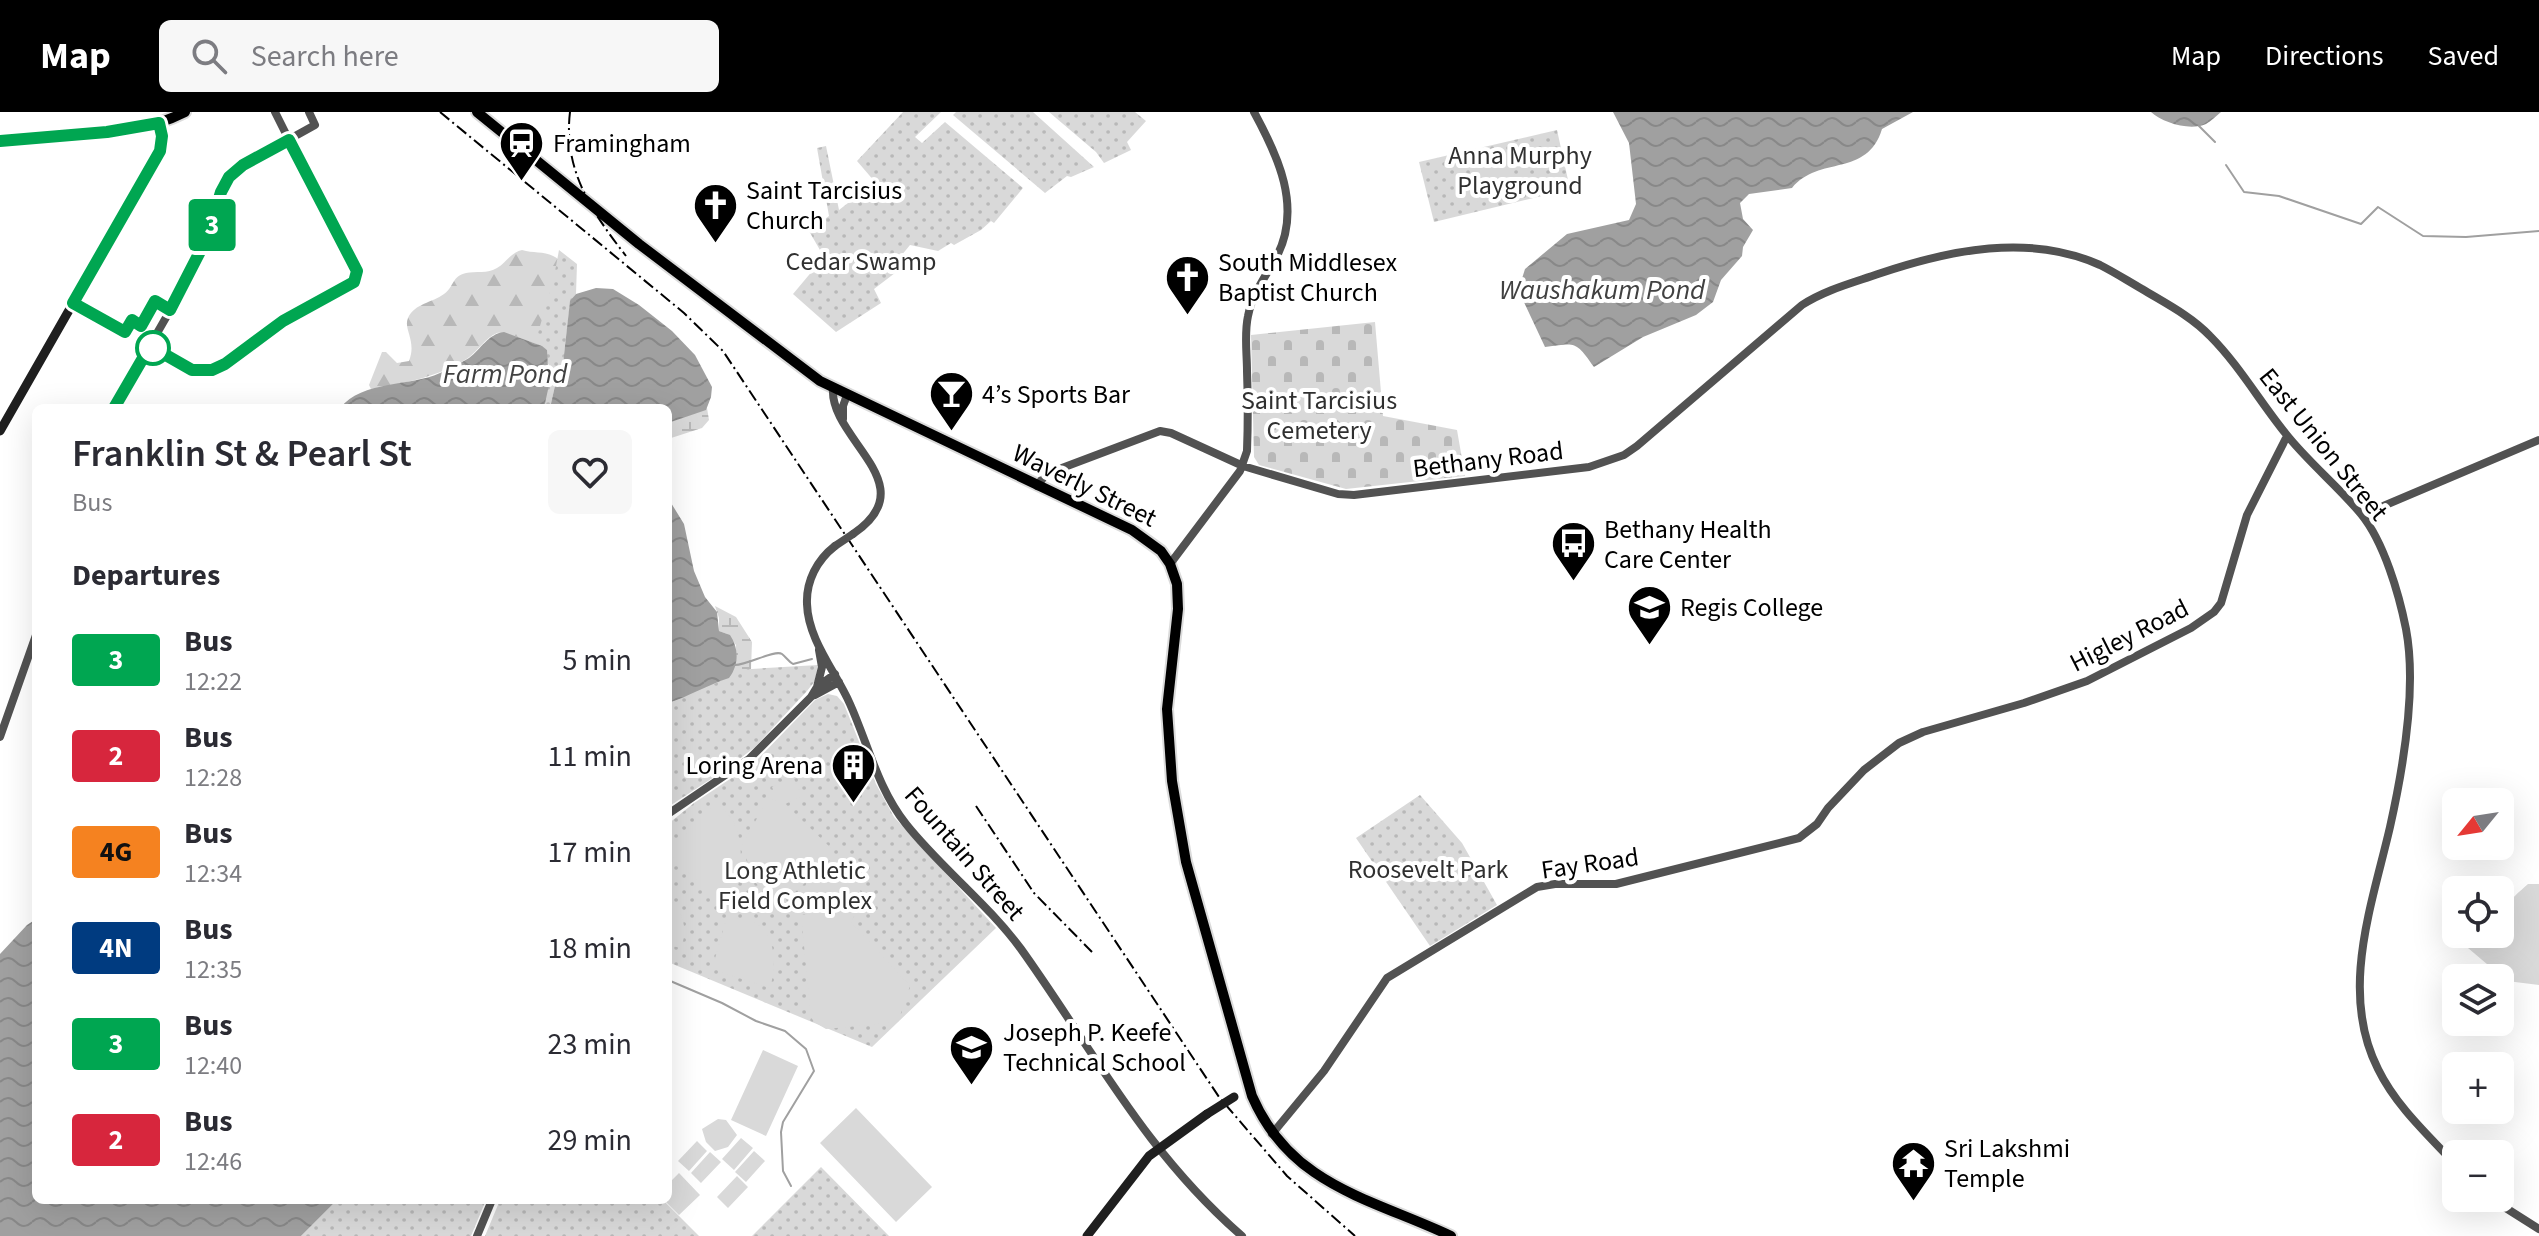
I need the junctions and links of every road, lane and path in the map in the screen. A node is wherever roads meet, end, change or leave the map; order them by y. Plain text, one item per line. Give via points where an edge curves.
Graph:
1 (185, 112) edge
2 (275, 112) edge
3 (309, 112) edge
4 (477, 112) edge
5 (1254, 112) edge
6 (159, 123) junction
7 (289, 140) junction
8 (0, 141) edge
9 (1905, 265) joint
10 (833, 388) junction
11 (847, 395) junction
12 (116, 404) edge
13 (845, 424) junction
14 (0, 431) edge
15 (2287, 436) junction
16 (2539, 440) edge
17 (1243, 466) junction
18 (1037, 486) junction
19 (2362, 515) junction
20 (1170, 564) junction
21 (815, 637) junction
22 (32, 646) edge
23 (837, 678) junction
24 (815, 693) junction
25 (848, 700) junction
26 (0, 737) edge
27 (1881, 756) joint
28 (672, 811) edge
29 (1249, 1088) junction
30 (1272, 1134) junction
31 (1158, 1150) junction
32 (2442, 1150) edge
33 (490, 1204) edge
34 (2512, 1212) edge
35 (2539, 1229) edge
36 (477, 1236) edge
37 (1087, 1236) edge
38 (1242, 1236) edge
39 (1451, 1236) edge

1 - 6 main road
2 - 7 street
3 - 7 street via 315,125
4 - 10 main road, Waverly Street via 639,244
5 - 17 street via 1281,168 1288,220 1248,316 1248,441
6 - 8 main road
6 - 14 main road via 160,151
7 - 12 street via 237,169 224,185 191,274
9 - 15 street, East Union Street via 2011,247 2099,265 2211,337
9 - 17 street, Bethany Road via 1826,291 1802,305 1637,446 1609,461 1572,470 1346,495
10 - 11 main road, Waverly Street
10 - 13 street, Fountain Street via 834,404
11 - 13 street
11 - 18 main road, Waverly Street
13 - 21 street, Fountain Street, bridge via 870,461 880,484 879,498 874,514 819,563 808,588
15 - 19 street, East Union Street
15 - 27 street, Higley Road via 2247,515 2214,612 2087,681 1923,732
16 - 19 street
17 - 18 street, Bethany Road via 1160,431 1046,474
17 - 20 street
18 - 20 main road, Waverly Street via 1145,537
19 - 32 street, East Union Street via 2399,600 2411,670 2391,823 2361,964 2360,1011 2386,1085
20 - 29 main road, Waverly Street via 1179,600 1167,709 1172,781 1186,862
21 - 23 street, Fountain Street
21 - 24 street via 822,667
22 - 26 street
23 - 24 street
23 - 25 street, Fountain Street
24 - 25 street via 833,692
24 - 28 street via 749,759
25 - 31 street, Fountain Street via 883,787 901,817 1014,940
27 - 30 street, Fay Road via 1799,838 1616,884 1537,887 1425,954 1381,984 1324,1071
29 - 30 main road, Waverly Street
29 - 31 main road, bridge
30 - 39 main road, Waverly Street via 1319,1178
31 - 37 main road
31 - 38 street, Fountain Street
33 - 36 street
34 - 35 street

